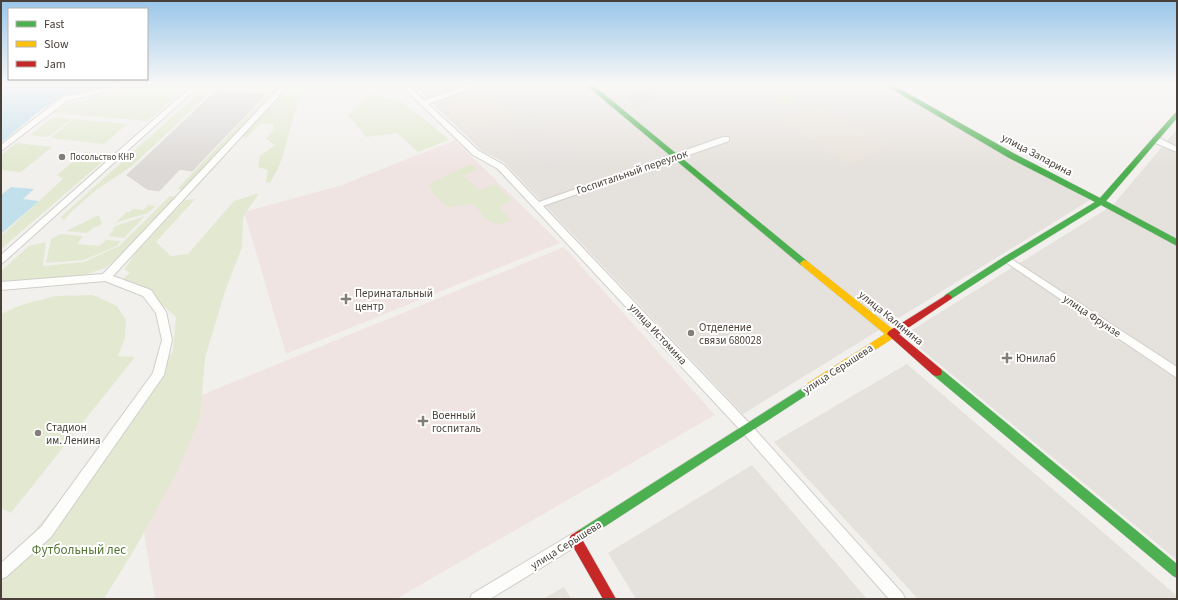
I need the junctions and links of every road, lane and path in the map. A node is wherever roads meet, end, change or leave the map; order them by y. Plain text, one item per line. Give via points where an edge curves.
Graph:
1 (47, 113) edge
2 (166, 113) edge
3 (260, 113) edge
4 (434, 113) edge
5 (623, 113) edge
6 (937, 113) edge
7 (1177, 114) edge
8 (726, 139) dead end
9 (1156, 140) junction
10 (1, 149) edge
11 (1177, 150) edge
12 (676, 156) junction
13 (1101, 202) junction
14 (538, 205) junction
15 (1177, 243) edge
16 (1007, 259) junction
17 (1, 260) edge
18 (106, 277) junction
19 (1, 286) edge
20 (892, 334) junction
21 (1177, 373) edge
22 (747, 429) junction
23 (575, 539) junction
24 (1, 572) edge
25 (1177, 572) edge
26 (477, 599) edge
27 (610, 599) edge
28 (898, 599) edge

1 - 10 street
2 - 17 street
3 - 18 street
4 - 14 street, улица Истомина via 476,153 501,166
5 - 12 main road, улица Калинина
6 - 13 main road, улица Запарина
7 - 9 main road, улица Серышева
8 - 12 street, Госпитальный переулок
9 - 11 street
9 - 13 main road, улица Серышева
12 - 14 street, Госпитальный переулок
12 - 20 main road, улица Калинина via 750,220
13 - 15 main road, улица Запарина
13 - 16 main road, улица Серышева
14 - 22 street, улица Истомина
16 - 20 main road, улица Серышева
16 - 21 street, улица Фрунзе
18 - 19 street
18 - 24 street via 147,293 161,312 167,340 158,376 46,532
20 - 22 main road, улица Серышева
20 - 25 main road, улица Калинина
22 - 23 main road, улица Серышева
22 - 28 street, улица Истомина
23 - 26 street, улица Серышева
23 - 27 main road

